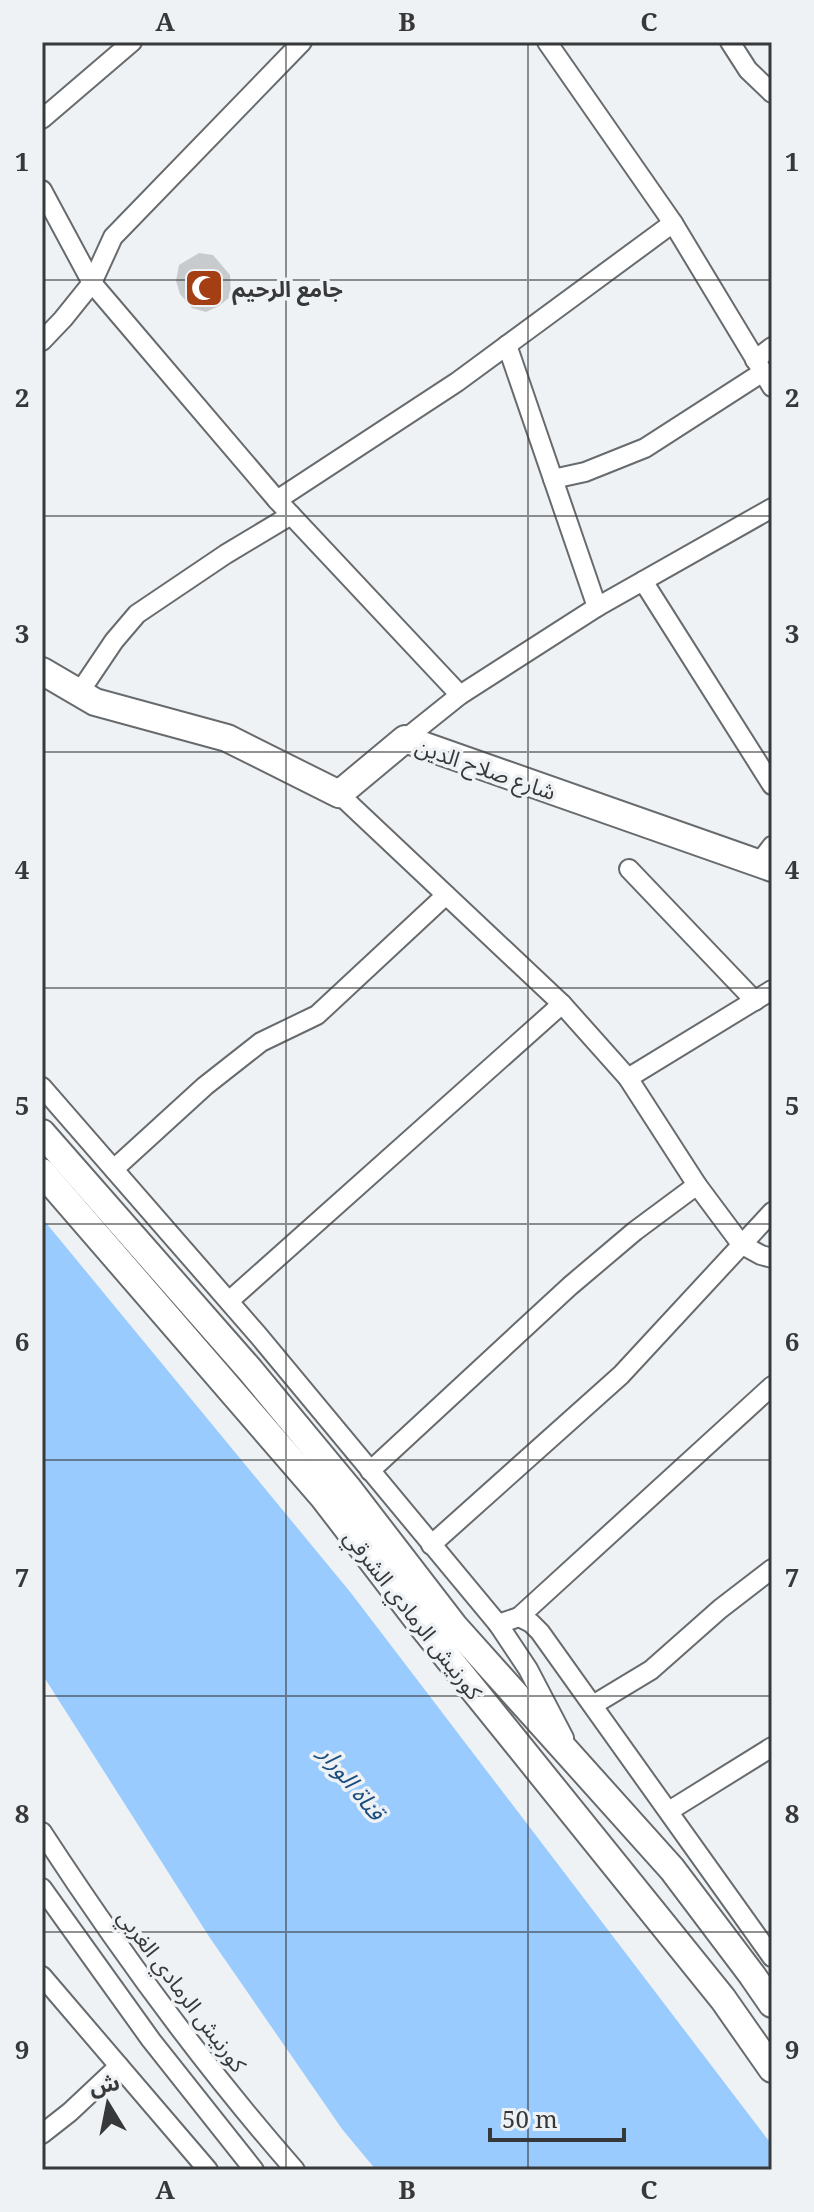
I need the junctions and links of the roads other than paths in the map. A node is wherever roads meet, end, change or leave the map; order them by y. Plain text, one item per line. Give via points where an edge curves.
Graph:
1 (132, 42) edge
2 (302, 42) edge
3 (547, 42) edge
4 (730, 42) edge
5 (112, 49) edge
6 (772, 93) edge
7 (42, 119) edge
8 (42, 190) edge
9 (673, 223) junction
10 (92, 283) junction
11 (42, 341) edge
12 (507, 345) junction
13 (772, 347) edge
14 (763, 373) edge
15 (553, 479) junction
16 (277, 500) junction
17 (772, 508) edge
18 (291, 515) junction
19 (643, 581) junction
20 (597, 607) junction
21 (42, 671) edge
22 (79, 693) junction
23 (460, 695) junction
24 (405, 739) junction
25 (772, 785) edge
26 (339, 794) junction
27 (767, 859) edge
28 (629, 869) dead end
29 (446, 895) junction
30 (772, 990) edge
31 (755, 1001) junction
32 (562, 1004) junction
33 (628, 1078) junction
34 (42, 1087) edge
35 (42, 1133) edge
36 (114, 1169) junction
37 (42, 1172) edge
38 (697, 1185) junction
39 (772, 1212) edge
40 (741, 1244) junction
41 (772, 1258) edge
42 (229, 1301) junction
43 (772, 1386) edge
44 (370, 1471) junction
45 (431, 1545) junction
46 (772, 1569) edge
47 (519, 1617) junction
48 (498, 1624) junction
49 (593, 1705) junction
50 (772, 1747) edge
51 (571, 1756) junction
52 (669, 1811) junction
53 (42, 1832) edge
54 (42, 1888) edge
55 (772, 1957) edge
56 (752, 1975) junction
57 (42, 1976) edge
58 (723, 1999) junction
59 (772, 2004) edge
60 (119, 2066) junction
61 (772, 2069) edge
62 (42, 2134) edge
63 (197, 2166) edge
64 (254, 2170) edge
65 (295, 2170) edge

1 - 5 street
2 - 10 street via 113,237
3 - 9 street
4 - 6 street
5 - 7 street
8 - 10 street
9 - 12 street
9 - 14 street
10 - 11 street
10 - 16 street
12 - 15 street
12 - 16 street
13 - 14 street
14 - 15 street via 645,448
15 - 20 street
16 - 18 street
17 - 19 street
18 - 22 street via 137,614
18 - 23 street
19 - 20 street
19 - 25 street
20 - 23 street
21 - 22 main road
22 - 26 main road via 227,738
23 - 24 street
24 - 26 main road, شارع صلاح الدين
24 - 27 main road, شارع صلاح الدين
26 - 29 street
28 - 31 street
29 - 32 street
29 - 36 street via 317,1015 261,1042
30 - 31 street
31 - 33 street
32 - 33 street
32 - 42 street
33 - 38 street
34 - 36 street
35 - 51 main road, كورنيش الرمادي الشرقي via 250,1370 454,1626
36 - 42 street
37 - 58 main road, كورنيش الرمادي الشرقي via 324,1498
38 - 40 street
38 - 44 street via 570,1286
39 - 40 street
40 - 41 street
40 - 45 street via 621,1375
42 - 44 street
43 - 47 street
44 - 45 street
45 - 48 street
46 - 49 street via 651,1670
47 - 48 street
47 - 49 street via 540,1632
48 - 51 street via 545,1698
49 - 52 street
50 - 52 street
51 - 56 main road, كورنيش الرمادي الشرقي via 672,1869
52 - 55 street
53 - 65 street, كورنيش الرمادي الغربي via 173,2019
54 - 64 street via 151,2040
56 - 58 main road
56 - 59 main road, كورنيش الرمادي الشرقي
57 - 60 street
58 - 61 main road, كورنيش الرمادي الشرقي
60 - 62 street
60 - 63 street

